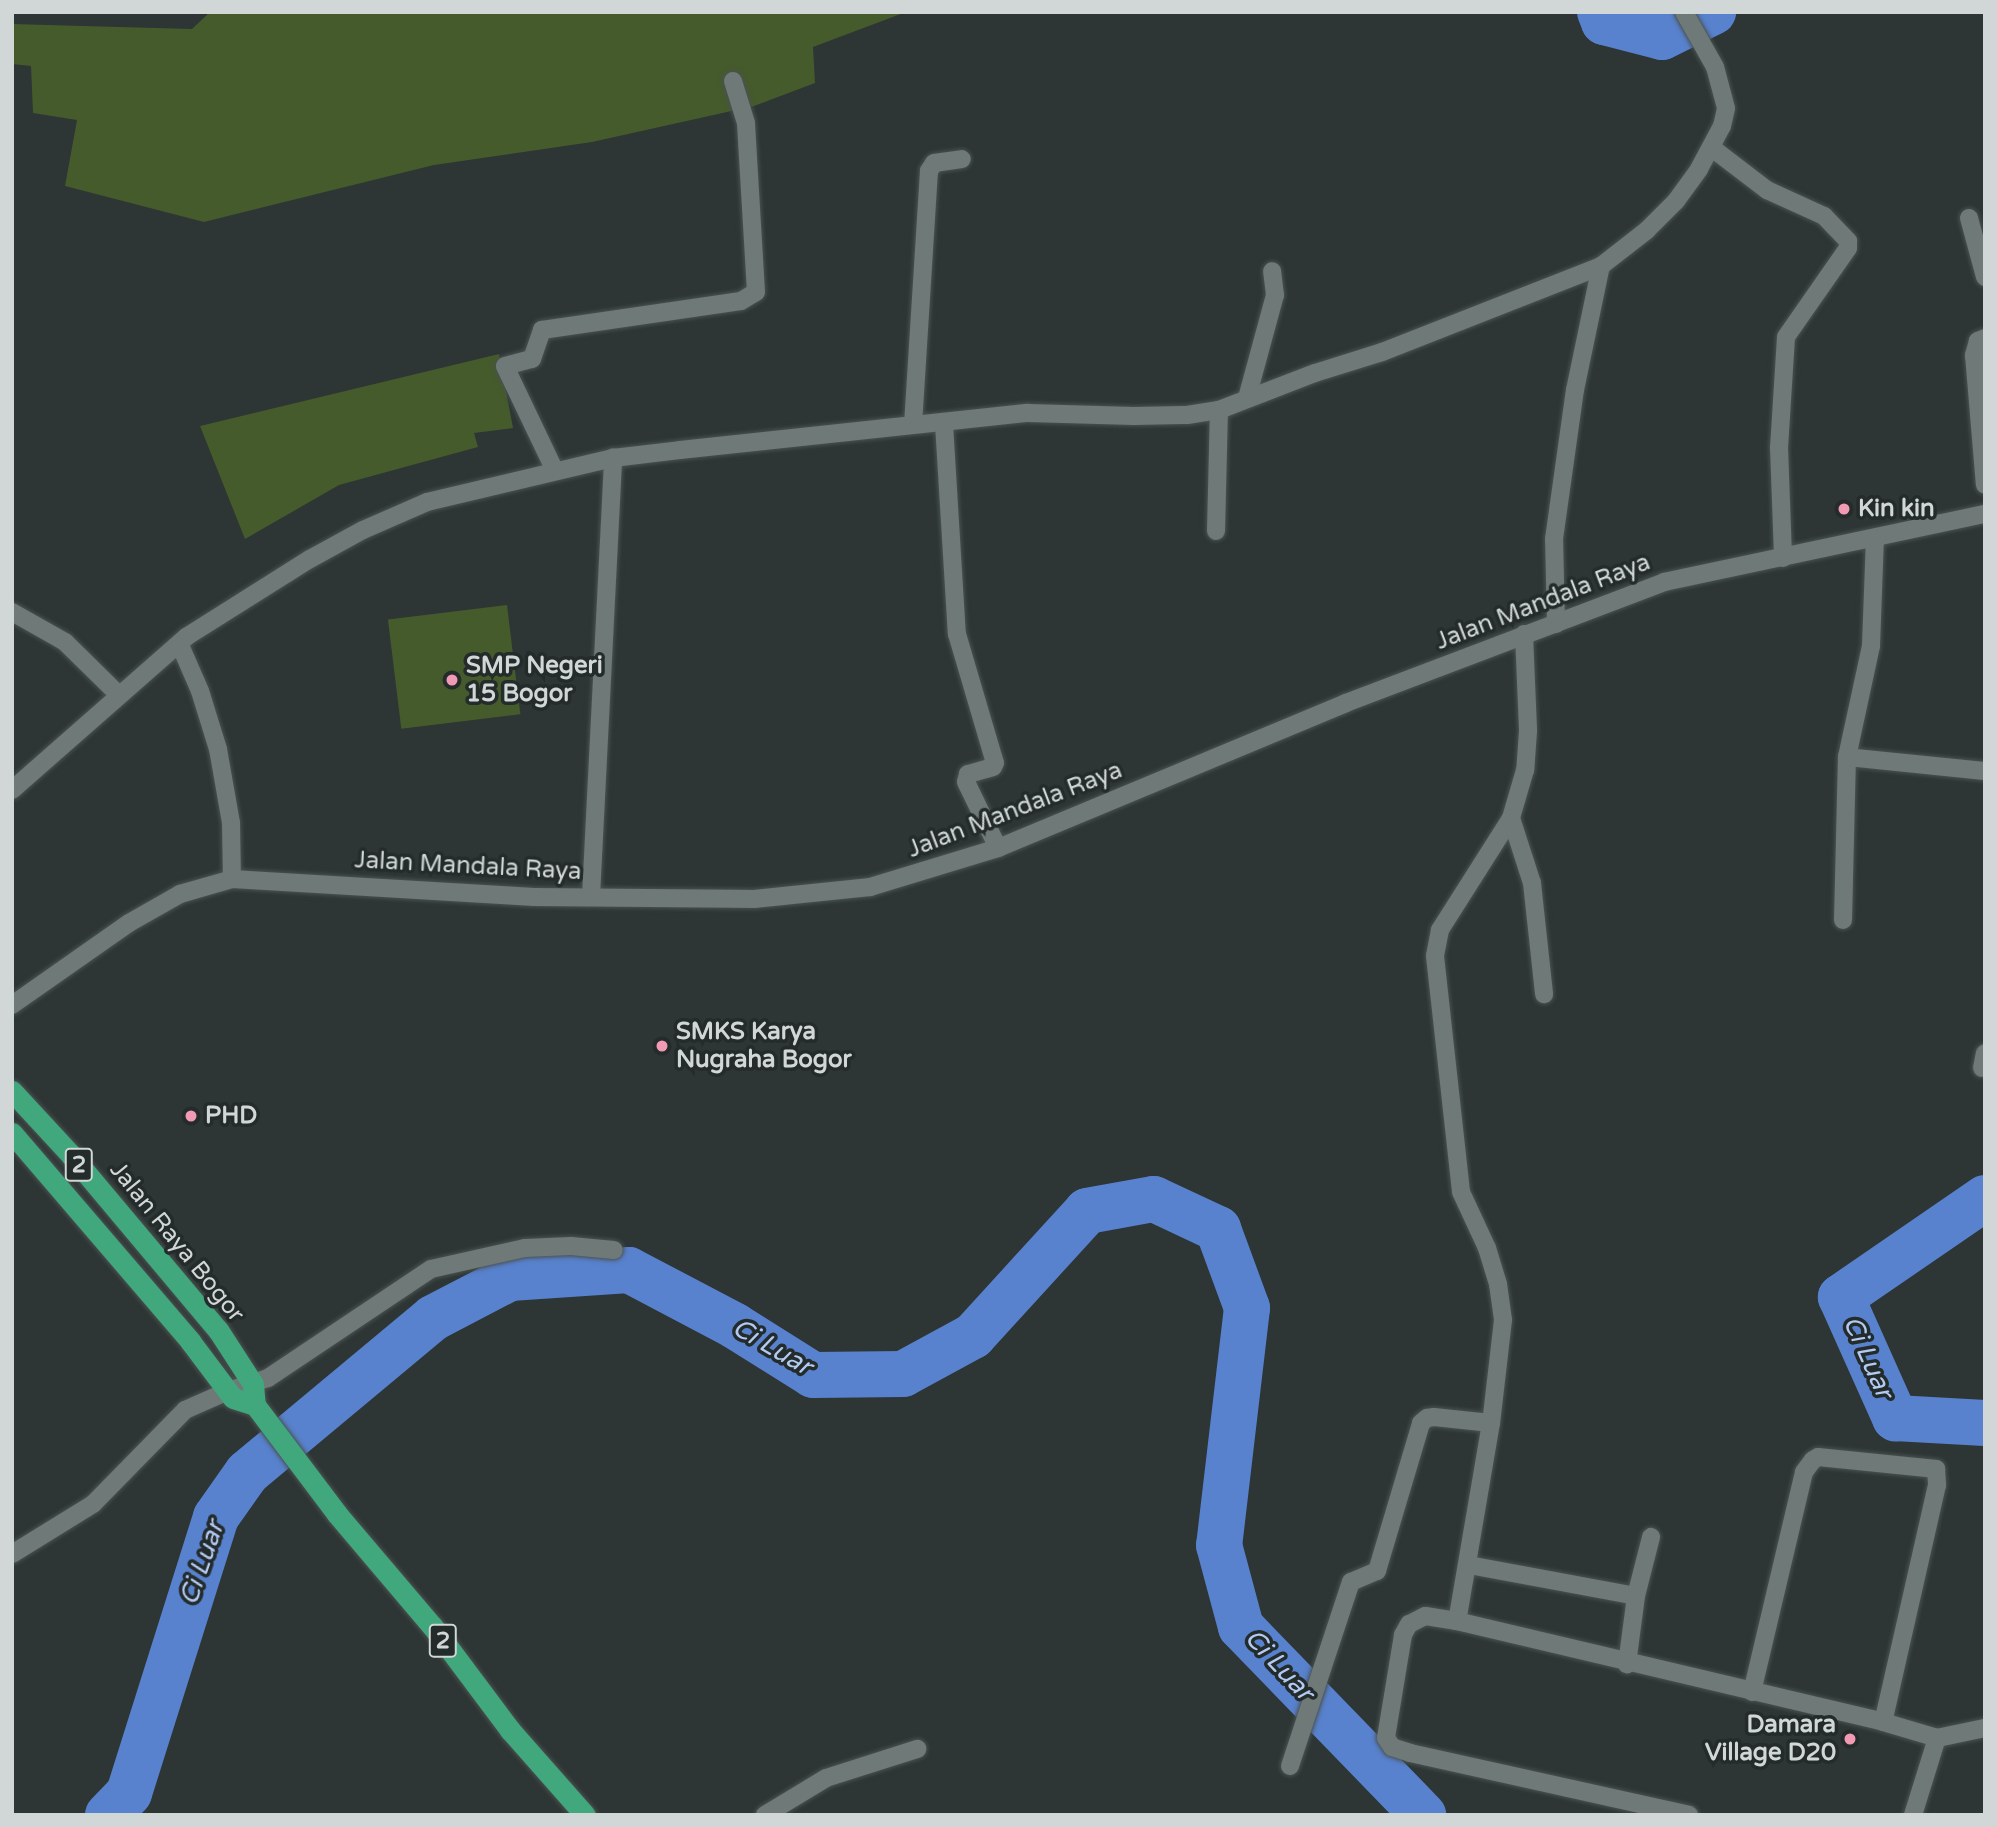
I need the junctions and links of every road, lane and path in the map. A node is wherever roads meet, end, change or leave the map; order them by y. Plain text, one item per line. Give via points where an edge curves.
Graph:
1 (1684, 12) edge
2 (733, 80) dead end
3 (1712, 148) junction
4 (962, 159) dead end
5 (1969, 218) dead end
6 (1601, 266) junction
7 (1272, 271) dead end
8 (1985, 276) edge
9 (1985, 338) edge
10 (1247, 398) junction
11 (1219, 410) junction
12 (944, 424) junction
13 (913, 425) junction
14 (614, 458) junction
15 (555, 471) junction
16 (1985, 485) edge
17 (1985, 514) edge
18 (1216, 531) dead end
19 (1875, 538) junction
20 (1783, 558) junction
21 (12, 612) edge
22 (1556, 624) junction
23 (1524, 634) junction
24 (180, 645) junction
25 (118, 694) junction
26 (1847, 757) junction
27 (1985, 771) edge
28 (12, 790) edge
29 (1511, 818) junction
30 (998, 848) junction
31 (232, 879) junction
32 (591, 897) junction
33 (1843, 920) dead end
34 (1544, 994) dead end
35 (12, 1005) edge
36 (12, 1091) edge
37 (12, 1133) edge
38 (614, 1250) dead end
39 (228, 1391) junction
40 (255, 1400) junction
41 (1491, 1423) junction
42 (1651, 1537) dead end
43 (12, 1554) edge
44 (1469, 1565) junction
45 (1636, 1596) junction
46 (1457, 1621) junction
47 (1627, 1664) junction
48 (1752, 1692) junction
49 (1883, 1722) junction
50 (1985, 1728) edge
51 (1937, 1738) junction
52 (917, 1749) dead end
53 (1290, 1766) dead end
54 (584, 1815) edge
55 (765, 1815) edge
56 (1689, 1815) edge
57 (1913, 1815) edge

1 - 3 street via 1711,59 1726,108
2 - 15 street via 746,124 756,292 741,301 542,330 532,359 505,366
3 - 6 street via 1676,201
3 - 20 street via 1767,190 1824,216 1848,241 1848,248 1786,337 1779,447
4 - 13 street via 934,163 929,171
5 - 8 street
6 - 10 street via 1382,352
6 - 22 street via 1575,390 1554,539
7 - 10 street via 1275,295
9 - 16 street via 1978,341 1974,355
10 - 11 street
11 - 12 street via 1133,416 1028,413
11 - 18 street
12 - 13 street
12 - 30 street via 957,634 995,763 968,774 966,782
13 - 14 street
14 - 15 street
14 - 32 street
15 - 24 street via 427,502 363,530 223,612
17 - 19 street, Jalan Mandala Raya
19 - 20 street, Jalan Mandala Raya
19 - 26 street via 1871,646
20 - 22 street, Jalan Mandala Raya via 1664,582
21 - 25 street via 65,642
22 - 23 street, Jalan Mandala Raya
23 - 29 street via 1528,731 1525,770
23 - 30 street, Jalan Mandala Raya
24 - 25 street
24 - 31 street via 218,750 231,822
25 - 28 street
26 - 27 street
26 - 33 street
29 - 34 street via 1532,883
29 - 41 street via 1440,930 1435,956 1461,1192 1487,1248 1503,1320
30 - 32 street, Jalan Mandala Raya via 870,887 754,900
31 - 32 street, Jalan Mandala Raya
31 - 35 street, Jalan Mandala Raya via 180,894 129,923
36 - 40 highway, Jalan Raya Bogor / 2 via 218,1330
37 - 39 highway, 2
38 - 40 street via 525,1248 431,1269 268,1378
39 - 40 highway, 2 via 233,1398
39 - 43 street via 185,1410 93,1504
40 - 54 highway, 2 via 337,1514
41 - 44 street
41 - 53 street via 1434,1417 1421,1423 1377,1571 1351,1582
42 - 45 street
44 - 45 street
44 - 46 street
45 - 47 street
46 - 47 street
46 - 56 street via 1425,1616 1409,1624 1403,1635 1386,1738 1392,1747
47 - 48 street
48 - 49 street
48 - 49 street via 1804,1472 1813,1460 1936,1469 1937,1485
49 - 51 street
50 - 51 street
51 - 57 street
52 - 55 street via 826,1778

